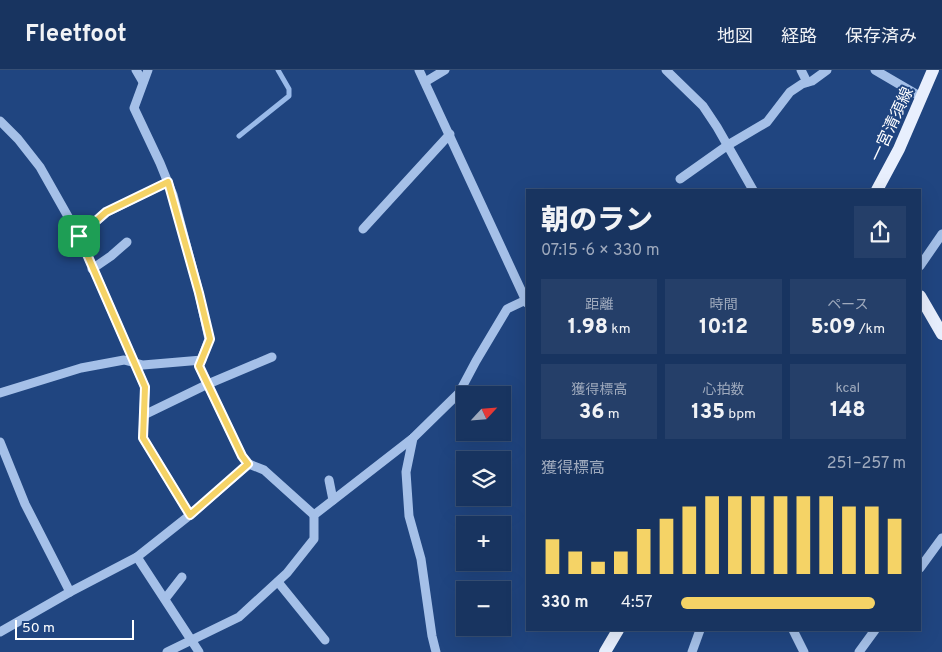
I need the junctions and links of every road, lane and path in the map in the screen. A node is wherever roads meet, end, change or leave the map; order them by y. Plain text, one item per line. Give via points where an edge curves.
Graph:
1 (136, 70) edge
2 (148, 70) edge
3 (419, 70) edge
4 (445, 70) edge
5 (666, 70) edge
6 (802, 70) edge
7 (827, 70) edge
8 (875, 70) edge
9 (933, 70) edge
10 (143, 82) junction
11 (425, 82) junction
12 (807, 82) junction
13 (921, 97) junction
14 (0, 121) edge
15 (450, 134) junction
16 (728, 145) junction
17 (680, 178) dead end
18 (168, 182) junction
19 (753, 189) edge
20 (877, 189) edge
21 (363, 230) dead end
22 (942, 234) edge
23 (79, 236) junction
24 (127, 242) dead end
25 (921, 265) edge
26 (92, 268) junction
27 (921, 298) edge
28 (526, 299) edge
29 (526, 301) edge
30 (942, 334) edge
31 (272, 357) dead end
32 (202, 360) junction
33 (134, 364) junction
34 (208, 384) junction
35 (0, 393) edge
36 (144, 415) junction
37 (413, 438) junction
38 (0, 442) edge
39 (248, 464) junction
40 (329, 480) dead end
41 (333, 500) junction
42 (190, 515) junction
43 (314, 515) junction
44 (942, 538) edge
45 (137, 557) junction
46 (921, 567) edge
47 (182, 577) dead end
48 (278, 582) junction
49 (70, 592) junction
50 (165, 599) junction
51 (617, 631) edge
52 (700, 631) edge
53 (794, 631) edge
54 (874, 631) edge
55 (0, 632) edge
56 (191, 640) junction
57 (325, 640) dead end
58 (167, 652) edge
59 (199, 652) edge
60 (436, 652) edge
61 (605, 652) edge
62 (692, 652) edge
63 (804, 652) edge
64 (859, 652) edge

1 - 10 street
2 - 10 street
3 - 11 street
4 - 11 street
5 - 16 street via 704,106
6 - 12 street
7 - 12 street
8 - 13 street
9 - 13 main road, 一宮清須線
10 - 18 street via 134,108
11 - 15 street
12 - 16 street via 790,92 766,122
13 - 20 main road, 一宮清須線 via 899,149
14 - 23 street via 40,168
15 - 21 street
15 - 28 street
16 - 17 street
16 - 19 street
18 - 23 street via 106,212
18 - 32 street via 210,339
22 - 25 street
23 - 26 street
24 - 26 street
26 - 33 street
27 - 30 main road
29 - 37 street via 507,309 459,393
31 - 34 street
32 - 33 street
32 - 34 street via 199,366
33 - 35 street via 124,360 81,368
33 - 36 street via 145,387
34 - 36 street
34 - 39 street
36 - 42 street via 143,438
37 - 41 street
37 - 60 street via 406,472 409,516 421,559
38 - 49 street via 25,504
39 - 42 street
39 - 43 street via 264,470
40 - 41 street
41 - 43 street
42 - 45 street
43 - 48 street via 314,539
44 - 46 street
45 - 49 street
45 - 50 street
47 - 50 street
48 - 56 street via 239,617
48 - 57 street
49 - 55 street
50 - 56 street
51 - 61 main road
52 - 62 street
53 - 63 street
54 - 64 street
56 - 58 street
56 - 59 street

